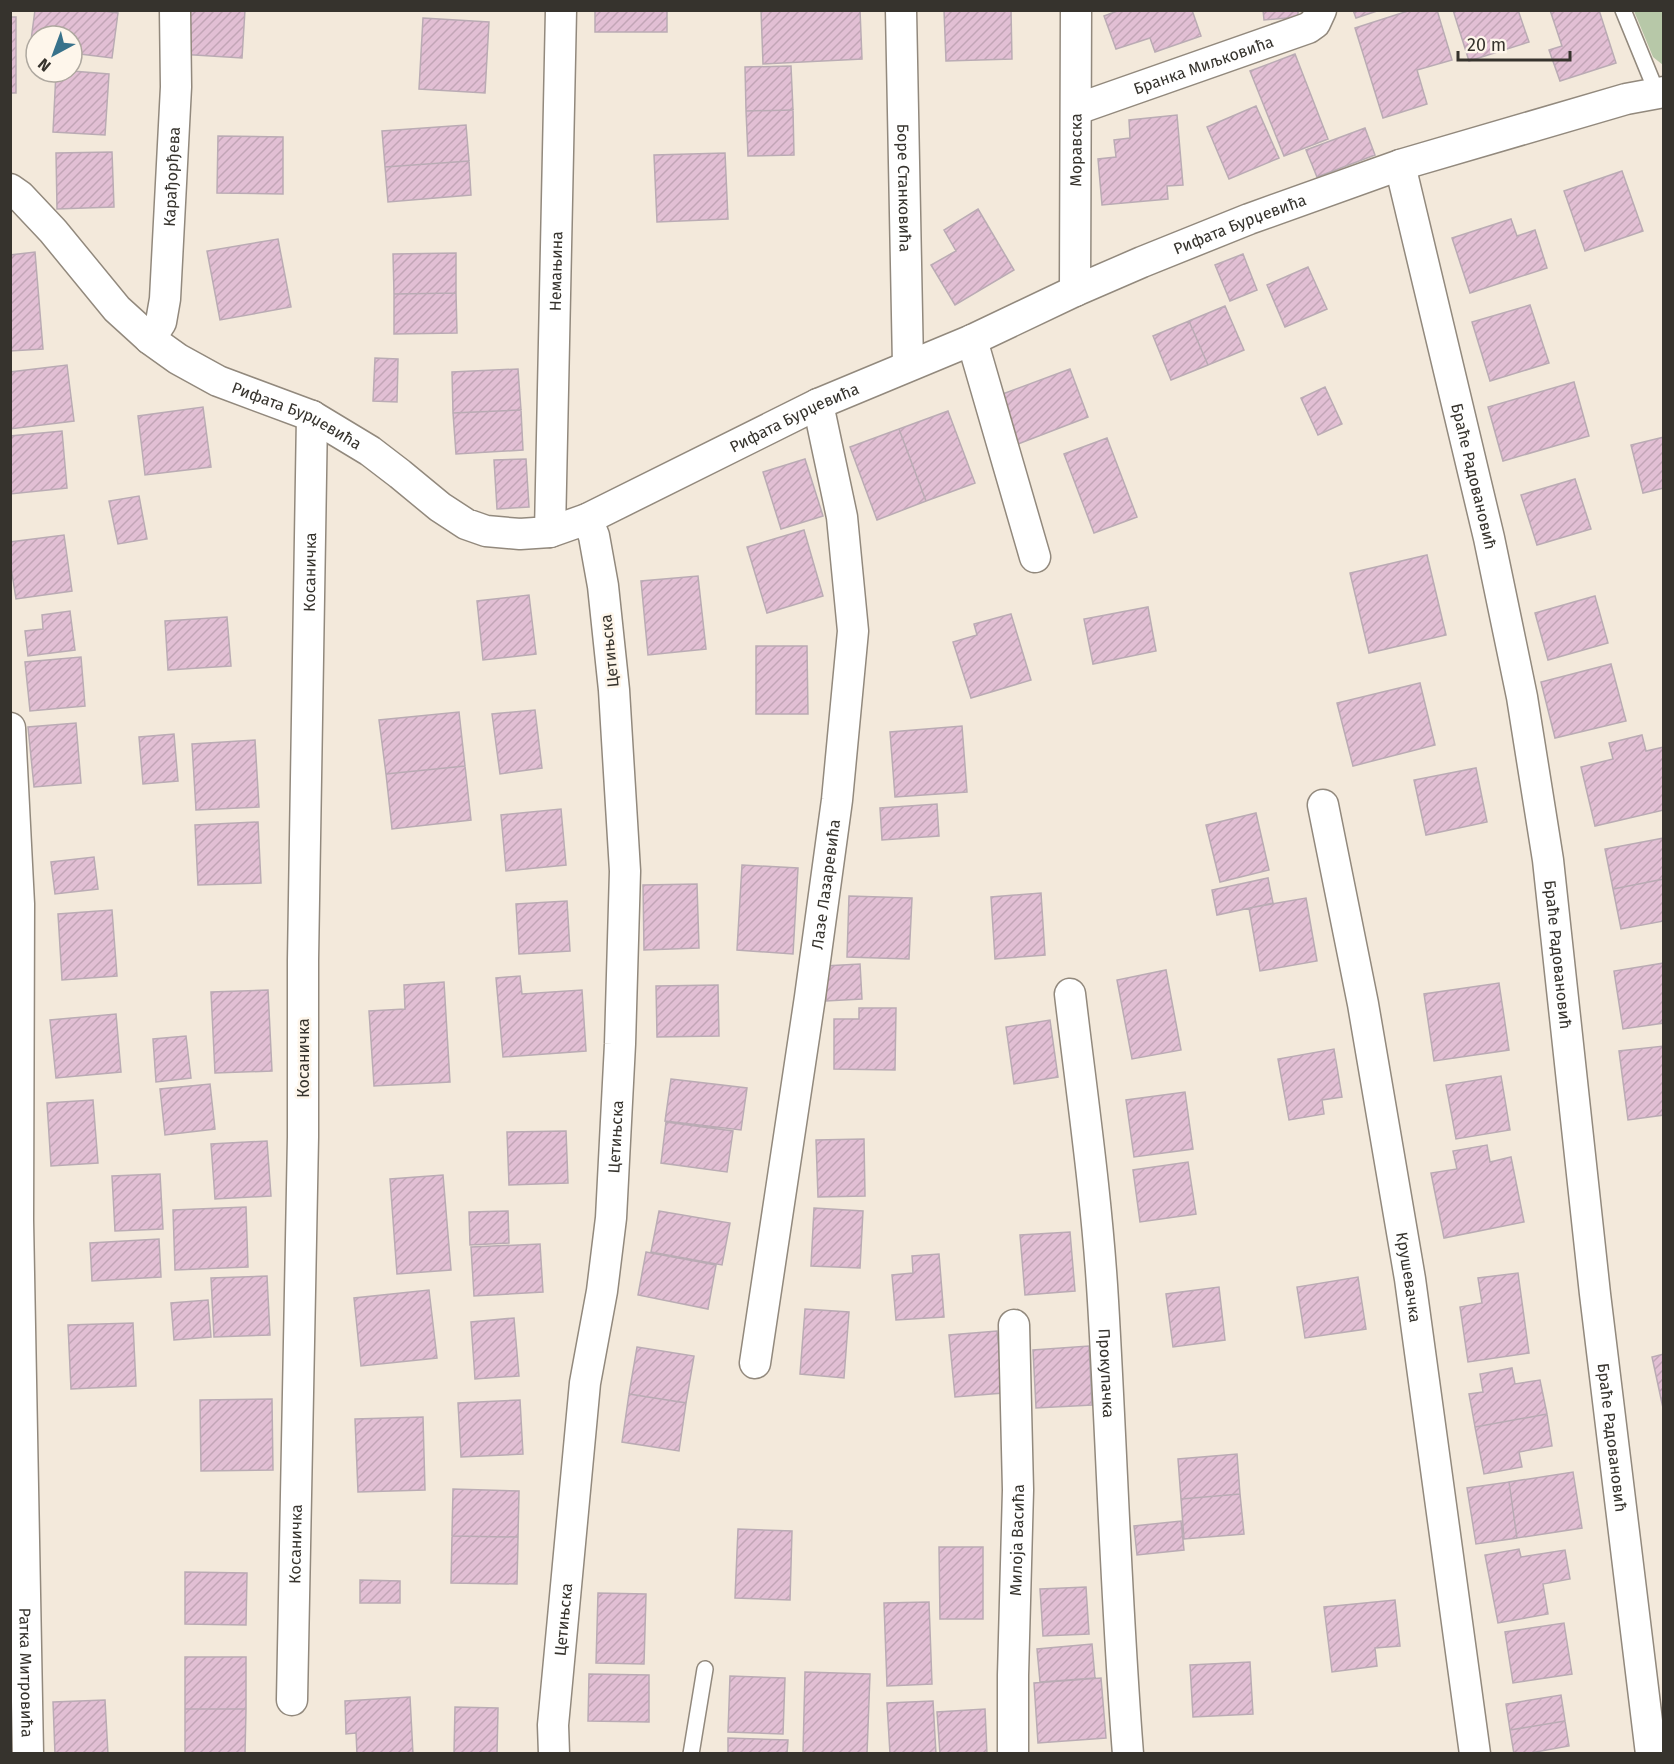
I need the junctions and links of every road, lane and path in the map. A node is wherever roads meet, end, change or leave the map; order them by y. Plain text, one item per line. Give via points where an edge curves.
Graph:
1 (175, 10) edge
2 (561, 10) edge
3 (901, 10) edge
4 (1076, 10) edge
5 (1321, 10) edge
6 (1623, 10) edge
7 (1660, 92) edge
8 (1077, 109) junction
9 (1400, 165) junction
10 (10, 189) edge
11 (1076, 291) junction
12 (150, 339) junction
13 (972, 340) junction
14 (908, 365) junction
15 (818, 404) junction
16 (312, 416) junction
17 (587, 519) junction
18 (550, 532) junction
19 (1035, 557) dead end
20 (10, 728) edge
21 (1323, 805) dead end
22 (1070, 994) dead end
23 (14, 1220) edge
24 (1014, 1325) dead end
25 (755, 1363) dead end
26 (705, 1669) dead end
27 (292, 1700) dead end
28 (28, 1754) edge
29 (554, 1754) edge
30 (691, 1754) edge
31 (1013, 1754) edge
32 (1128, 1754) edge
33 (1475, 1754) edge
34 (1652, 1754) edge

1 - 12 street, Карађорђева via 176,87 165,299 161,322
2 - 18 street, Немањина
3 - 14 street, Боре Станковића
4 - 8 street, Моравска
5 - 8 street, Бранка Миљковића via 1308,28
6 - 7 lane
7 - 9 street, Рифата Бурџевића
8 - 11 street, Моравска
9 - 11 street, Рифата Бурџевића via 1249,219
9 - 34 street, Браће Радовановић via 1489,538 1522,697 1546,848 1593,1283
10 - 12 street, Рифата Бурџевића via 53,231 117,309
11 - 13 street, Рифата Бурџевића
12 - 16 street, Рифата Бурџевића via 218,381
13 - 14 street, Рифата Бурџевића
13 - 19 street
14 - 15 street, Рифата Бурџевића
15 - 17 street, Рифата Бурџевића
15 - 25 street, Лазе Лазаревића via 843,517 853,632 835,812
16 - 18 street, Рифата Бурџевића via 370,451 466,524 486,531
16 - 27 street, Косаничка
17 - 18 street, Рифата Бурџевића
17 - 29 street, Цетињска via 600,565 614,690 625,871 611,1218 585,1383 553,1725
20 - 23 street, Ратка Митровића via 19,904
21 - 33 street, Крушевачка via 1363,1004 1410,1279
22 - 32 street, Прокупачка via 1103,1298
23 - 28 street, Ратка Митровића
24 - 31 street, Милоја Васића via 1018,1490
26 - 30 lane

